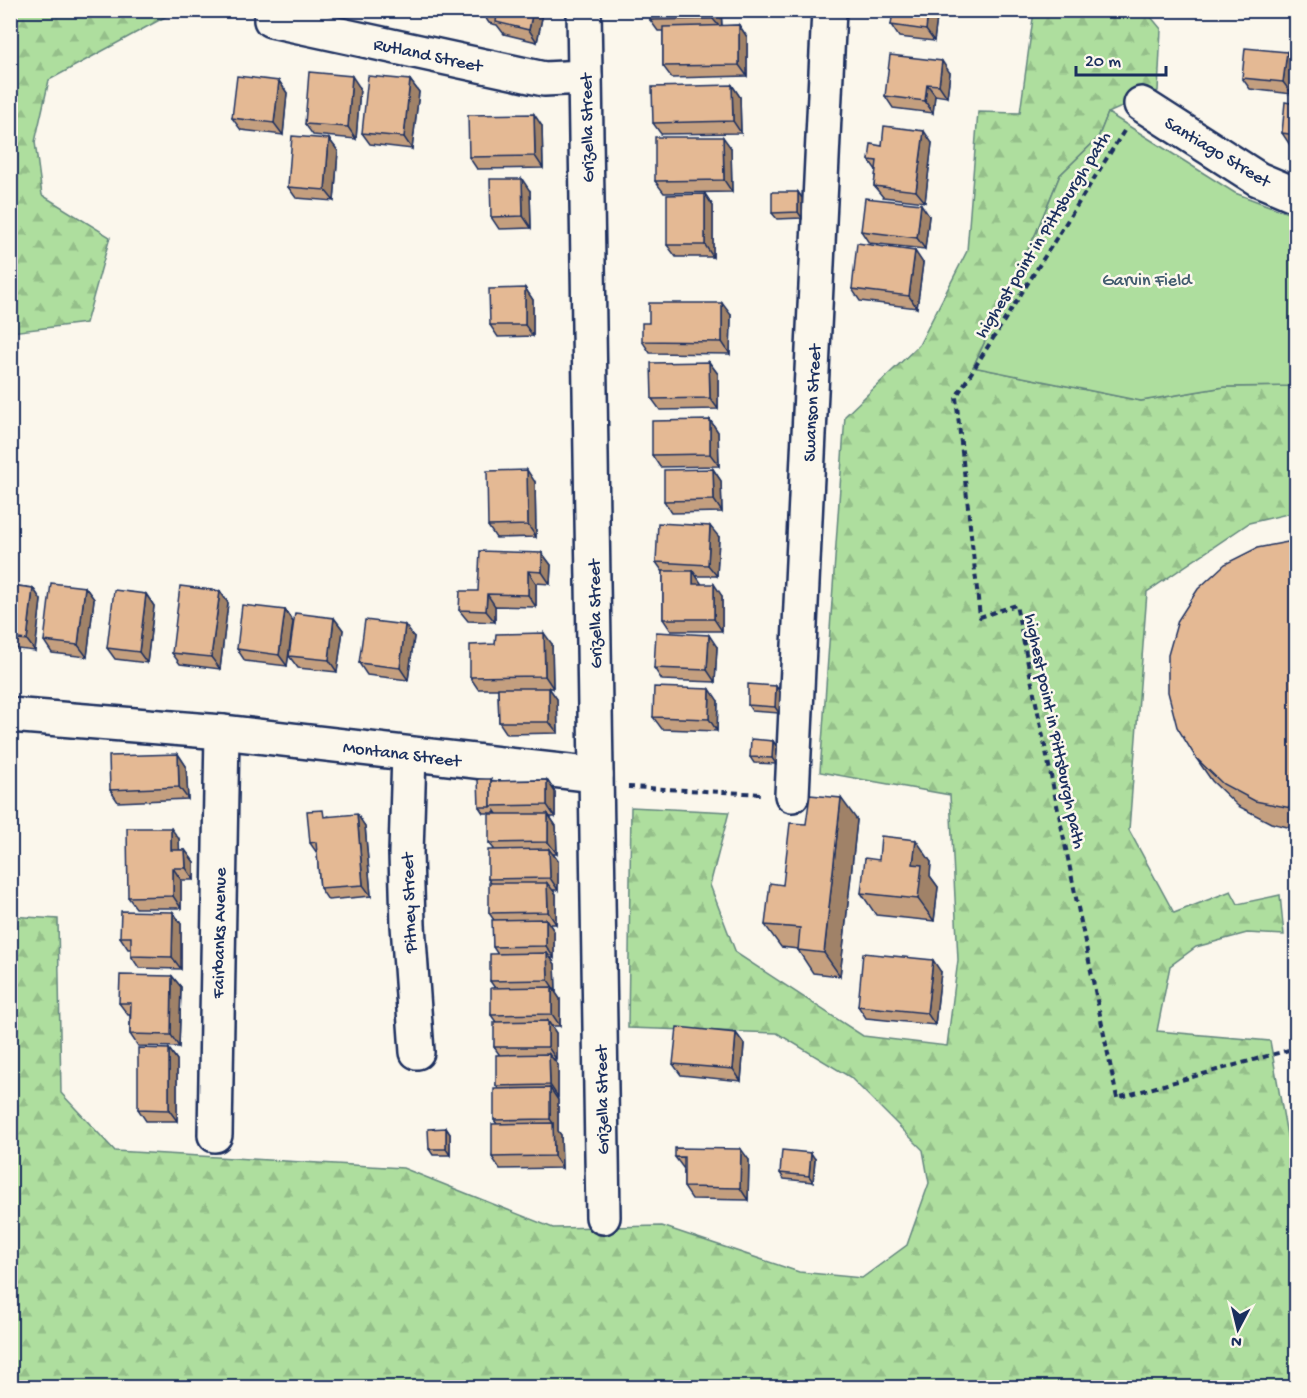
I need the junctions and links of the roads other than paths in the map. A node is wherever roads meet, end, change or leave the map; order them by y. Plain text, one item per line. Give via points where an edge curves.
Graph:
1 (585, 10) edge
2 (829, 10) edge
3 (270, 20) dead end
4 (585, 77) junction
5 (1141, 104) road end
6 (1296, 195) edge
7 (10, 715) edge
8 (222, 732) junction
9 (409, 754) junction
10 (596, 775) junction
11 (792, 795) road end
12 (417, 1052) dead end
13 (215, 1135) dead end
14 (603, 1217) dead end

1 - 4 street, Grizella Street
2 - 11 street, Swanson Street
3 - 4 street, Rutland Street via 544,79
4 - 10 street, Grizella Street
5 - 6 street, Santiago Street via 1258,179
7 - 8 street, Montana Street
8 - 9 street, Montana Street
8 - 13 street, Fairbanks Avenue
9 - 10 street, Montana Street
9 - 12 street, Pitney Street via 406,853
10 - 14 street, Grizella Street

